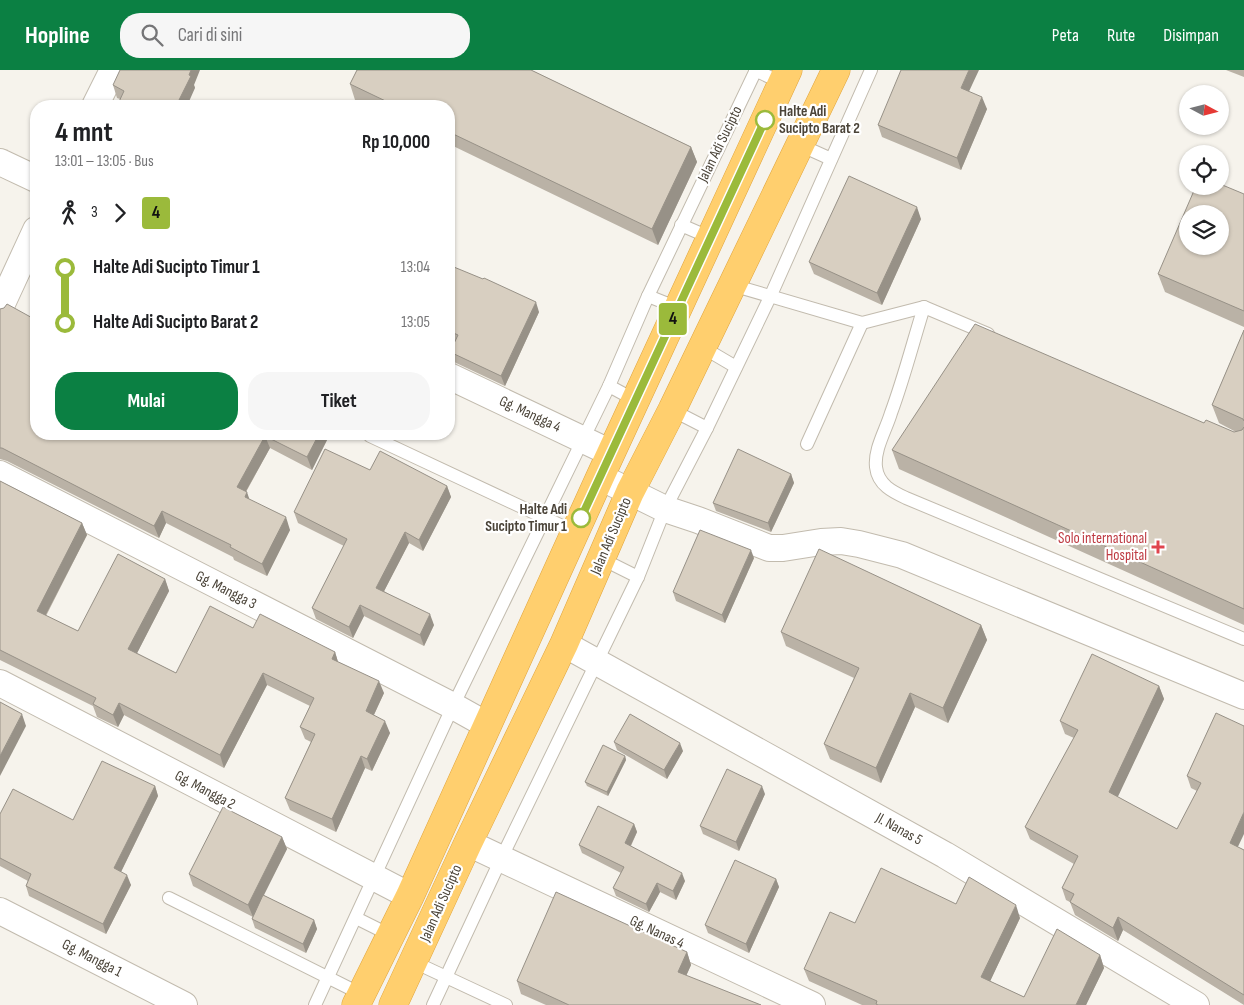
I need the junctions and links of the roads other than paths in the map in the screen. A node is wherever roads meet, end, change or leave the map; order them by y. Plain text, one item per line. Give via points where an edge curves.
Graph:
1 (113, 70) edge
2 (756, 70) edge
3 (836, 70) edge
4 (869, 70) edge
5 (785, 76) edge
6 (99, 100) edge
7 (800, 145) junction
8 (832, 159) junction
9 (0, 162) edge
10 (30, 176) edge
11 (681, 225) junction
12 (711, 238) junction
13 (30, 243) edge
14 (732, 285) junction
15 (771, 295) junction
16 (648, 296) junction
17 (924, 307) junction
18 (0, 308) edge
19 (678, 308) junction
20 (862, 323) junction
21 (997, 338) edge
22 (702, 348) junction
23 (736, 367) junction
24 (455, 379) edge
25 (609, 386) junction
26 (635, 400) junction
27 (672, 410) junction
28 (707, 428) junction
29 (583, 439) junction
30 (378, 440) edge
31 (807, 444) dead end
32 (605, 465) junction
33 (0, 474) edge
34 (630, 492) junction
35 (666, 509) junction
36 (544, 518) junction
37 (575, 532) junction
38 (602, 559) junction
39 (638, 577) junction
40 (1244, 639) edge
41 (564, 644) junction
42 (597, 662) junction
43 (0, 683) edge
44 (1244, 696) edge
45 (453, 706) junction
46 (487, 725) junction
47 (468, 843) junction
48 (501, 859) junction
49 (374, 878) junction
50 (410, 896) junction
51 (169, 898) dead end
52 (0, 911) edge
53 (356, 918) junction
54 (390, 935) junction
55 (414, 962) junction
56 (446, 977) junction
57 (327, 978) junction
58 (359, 999) edge
59 (184, 1005) edge
60 (315, 1005) edge
61 (394, 1005) edge
62 (433, 1005) edge
63 (506, 1005) edge
64 (812, 1005) edge
65 (1196, 1005) edge

1 - 6 street
2 - 5 lane
2 - 11 lane, Jalan Adi Sucipto
3 - 7 highway, Jalan Adi Sucipto
4 - 8 lane
5 - 12 highway, Jalan Adi Sucipto
7 - 8 lane
7 - 14 highway, Jalan Adi Sucipto
8 - 15 lane
9 - 10 street
11 - 12 lane
11 - 16 lane, Jalan Adi Sucipto
12 - 19 highway, Jalan Adi Sucipto
13 - 18 street
14 - 15 lane
14 - 22 highway, Jalan Adi Sucipto
15 - 20 lane
15 - 23 lane
16 - 19 lane
16 - 25 lane, Jalan Adi Sucipto
17 - 20 lane
17 - 21 lane
17 - 40 lane via 876,456 879,479 885,486 906,498
19 - 26 highway, Jalan Adi Sucipto
20 - 31 lane
22 - 23 lane
22 - 27 highway, Jalan Adi Sucipto
23 - 28 lane
24 - 29 street, Gg. Mangga 4
25 - 26 lane
25 - 29 lane, Jalan Adi Sucipto
26 - 32 highway, Jalan Adi Sucipto
27 - 28 lane
27 - 34 highway, Jalan Adi Sucipto
28 - 35 lane
29 - 32 street, Gg. Mangga 4
29 - 36 lane, Jalan Adi Sucipto
30 - 36 lane
32 - 34 street, Gg. Mangga 4
32 - 37 highway, Jalan Adi Sucipto
33 - 45 street, Gg. Mangga 3
34 - 35 street, Gg. Mangga 4
34 - 38 highway, Jalan Adi Sucipto
35 - 39 lane
35 - 44 street, Gg. Mangga 4 via 769,548 841,541 902,555
36 - 37 lane
36 - 45 lane, Jalan Adi Sucipto
37 - 46 highway, Jalan Adi Sucipto
38 - 39 lane
38 - 41 highway, Jalan Adi Sucipto
39 - 42 lane
41 - 42 street, Jl. Nanas 5
41 - 47 highway, Jalan Adi Sucipto
42 - 48 lane
42 - 65 street, Jl. Nanas 5 via 945,855
43 - 49 street, Gg. Mangga 2
45 - 46 street, Gg. Mangga 3
45 - 49 lane, Jalan Adi Sucipto
46 - 50 highway, Jalan Adi Sucipto
47 - 48 street, Gg. Nanas 4
47 - 55 highway, Jalan Adi Sucipto
48 - 56 lane
48 - 64 street, Gg. Nanas 4
49 - 50 street, Gg. Mangga 2
49 - 53 lane, Jalan Adi Sucipto
50 - 54 highway, Jalan Adi Sucipto
51 - 57 lane
52 - 59 street, Gg. Mangga 1
53 - 54 lane
53 - 57 lane, Jalan Adi Sucipto
54 - 58 highway, Jalan Adi Sucipto
55 - 56 lane
55 - 61 highway, Jalan Adi Sucipto
56 - 62 lane
56 - 63 lane
57 - 58 lane
57 - 60 lane, Jalan Adi Sucipto

